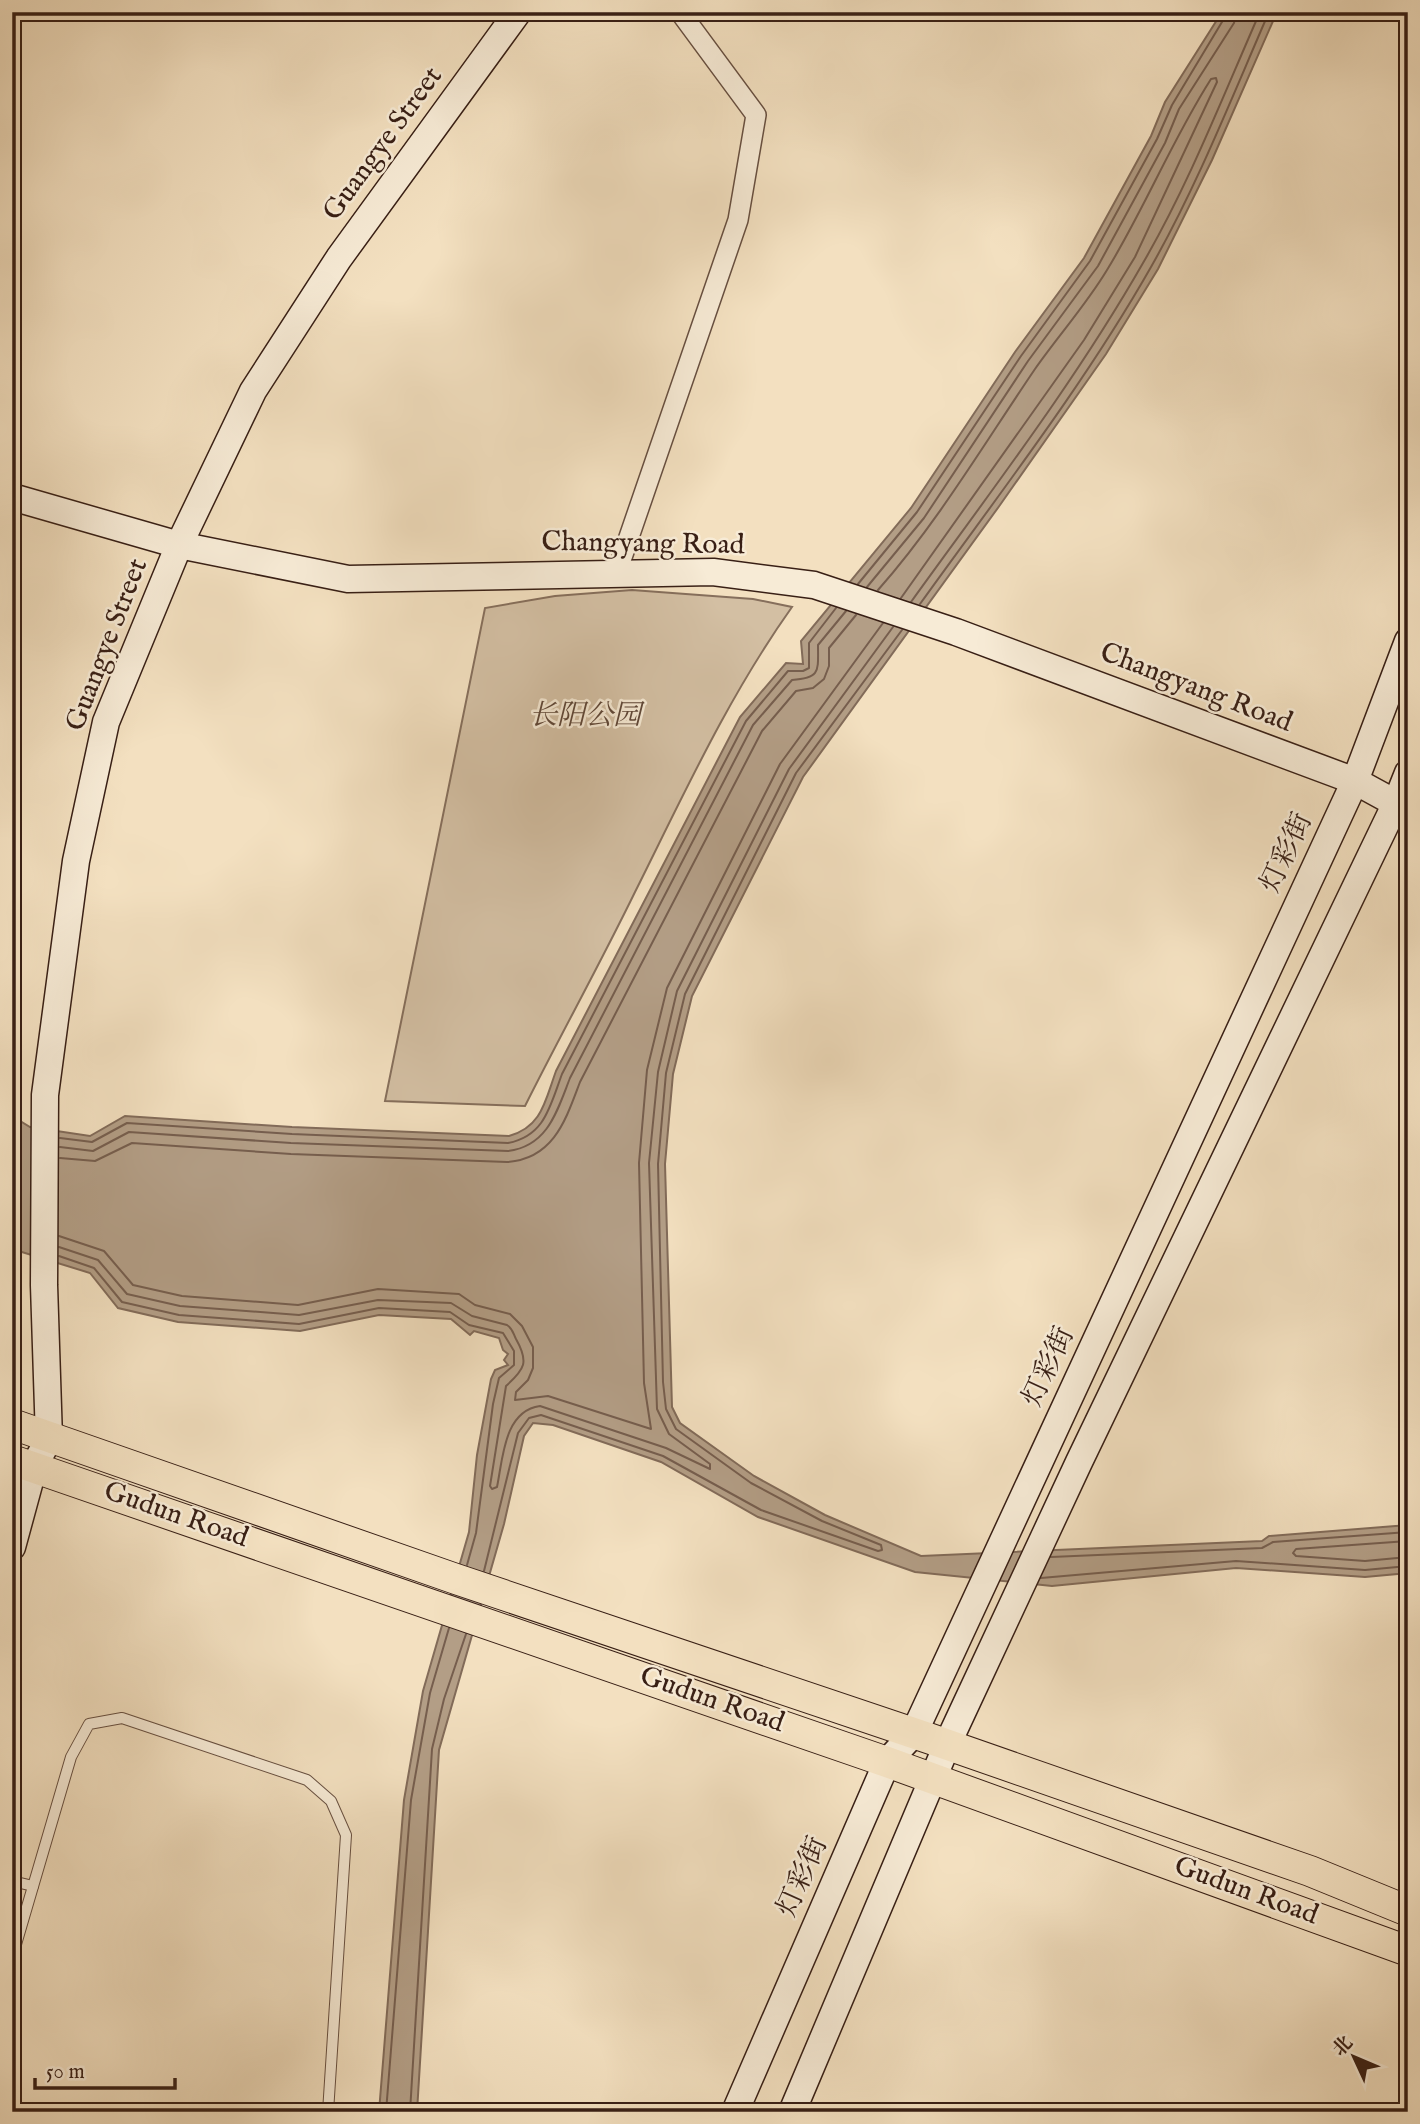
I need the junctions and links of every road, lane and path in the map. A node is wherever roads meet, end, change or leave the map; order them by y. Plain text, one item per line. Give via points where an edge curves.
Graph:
1 (518, 12) edge
2 (680, 12) edge
3 (12, 497) edge
4 (179, 545) junction
5 (617, 572) junction
6 (1408, 642) edge
7 (1408, 773) edge
8 (1354, 781) junction
9 (1402, 807) edge
10 (12, 1424) edge
11 (49, 1439) junction
12 (23, 1463) edge
13 (12, 1547) edge
14 (914, 1733) junction
15 (947, 1745) junction
16 (887, 1762) junction
17 (932, 1778) junction
18 (12, 1881) edge
19 (33, 1886) junction
20 (1408, 1911) edge
21 (1408, 1951) edge
22 (12, 1958) edge
23 (798, 2110) edge
24 (328, 2112) edge
25 (735, 2112) edge

1 - 4 street, Guangye Street via 339,258 253,391
2 - 5 street via 756,115 738,220
3 - 4 street, Changyang Road
4 - 5 street, Changyang Road via 348,579
4 - 11 street, Guangye Street via 106,722 76,860 46,1095 44,1285
5 - 8 street, Changyang Road via 713,572 814,585 956,632
6 - 8 street, 灯彩街
7 - 9 street
8 - 9 street, Changyang Road
8 - 14 street, 灯彩街
9 - 15 street
10 - 11 main road, Gudun Road
11 - 12 street
11 - 14 main road, Gudun Road
12 - 13 street
12 - 16 main road, Gudun Road
14 - 15 main road, Gudun Road
14 - 16 street, 灯彩街
15 - 17 street
15 - 20 main road, Gudun Road via 1310,1871
16 - 17 main road, Gudun Road
16 - 25 street, 灯彩街
17 - 21 main road, Gudun Road
17 - 23 street
18 - 19 lane
19 - 22 lane
19 - 24 lane via 71,1757 89,1724 122,1718 307,1780 331,1801 346,1835

